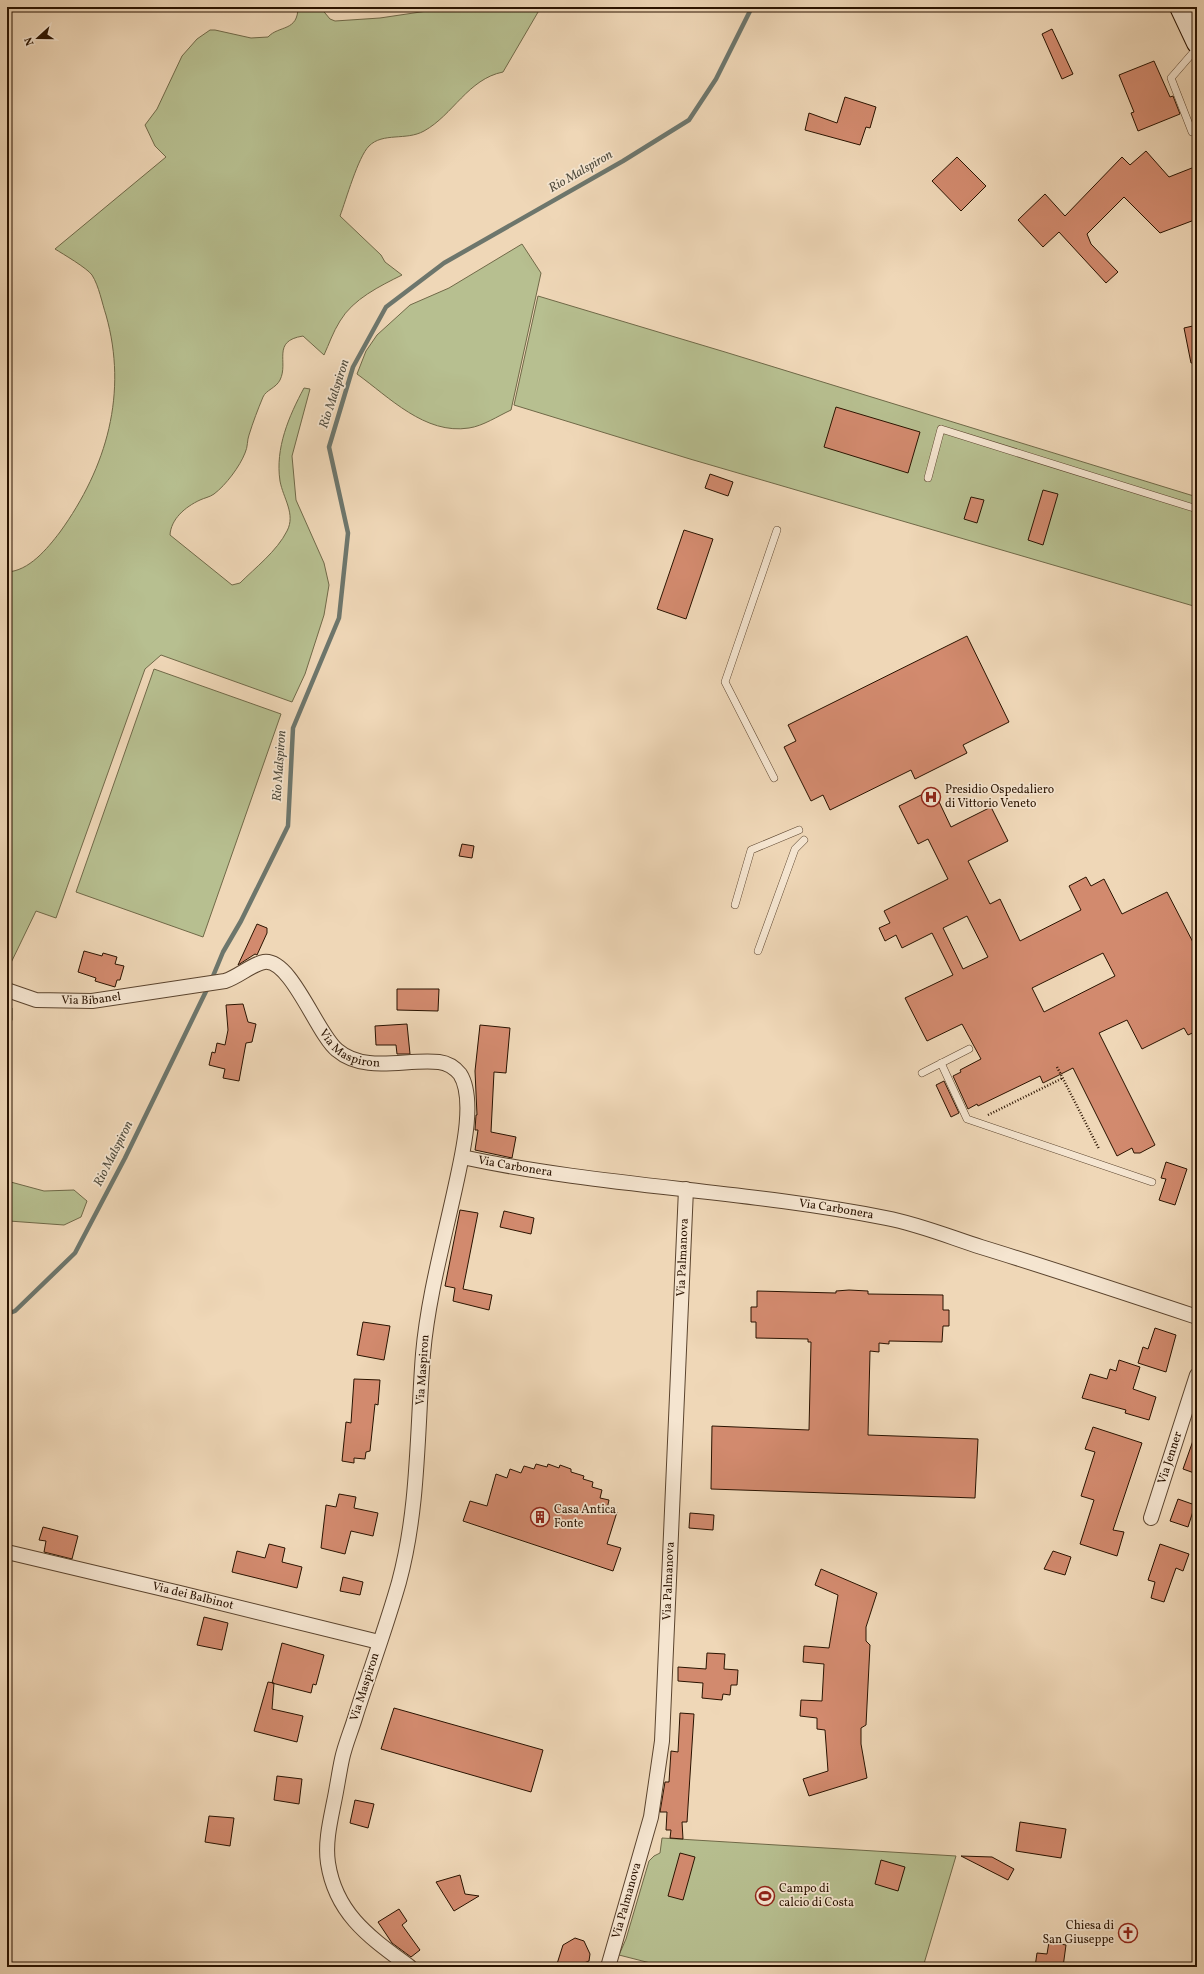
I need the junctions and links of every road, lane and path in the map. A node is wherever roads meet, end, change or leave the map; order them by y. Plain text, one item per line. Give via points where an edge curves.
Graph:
1 (1180, 7) edge
2 (1197, 43) edge
3 (1197, 48) edge
4 (1197, 133) edge
5 (928, 478) dead end
6 (1197, 509) edge
7 (777, 530) dead end
8 (774, 778) dead end
9 (799, 830) dead end
10 (804, 840) dead end
11 (735, 905) dead end
12 (758, 951) dead end
13 (177, 988) joint
14 (7, 990) edge
15 (969, 1049) dead end
16 (941, 1063) junction
17 (1057, 1067) dead end
18 (922, 1073) dead end
19 (1063, 1078) junction
20 (975, 1121) junction
21 (1099, 1149) dead end
22 (462, 1157) junction
23 (1152, 1182) dead end
24 (686, 1189) junction
25 (1197, 1318) edge
26 (1197, 1375) edge
27 (1151, 1518) dead end
28 (7, 1552) edge
29 (379, 1642) junction
30 (410, 1967) edge
31 (608, 1967) edge

1 - 2 main road
3 - 4 lane via 1171,78 1192,132
5 - 6 lane via 941,429
7 - 8 lane via 725,682
9 - 11 lane via 751,850
10 - 12 lane via 795,849
13 - 14 street, Via Bibanel via 92,1001 36,1000
13 - 22 street, Via Maspiron via 225,981 262,963 272,963 282,969 322,1033 336,1050 345,1056 377,1063 448,1064 462,1076 467,1099
15 - 16 lane
16 - 18 lane
16 - 20 lane via 967,1119
17 - 19 path
19 - 20 path
19 - 21 path
20 - 23 lane
22 - 24 street, Via Carbonera via 518,1169
22 - 29 street, Via Maspiron via 428,1315 411,1521 399,1581
24 - 25 street, Via Carbonera via 889,1218
24 - 31 street, Via Palmanova via 662,1741 651,1817
26 - 27 street, Via Jenner
28 - 29 street, Via dei Balbinot
29 - 30 street, Via Maspiron via 343,1757 328,1836 328,1862 338,1895 362,1931

